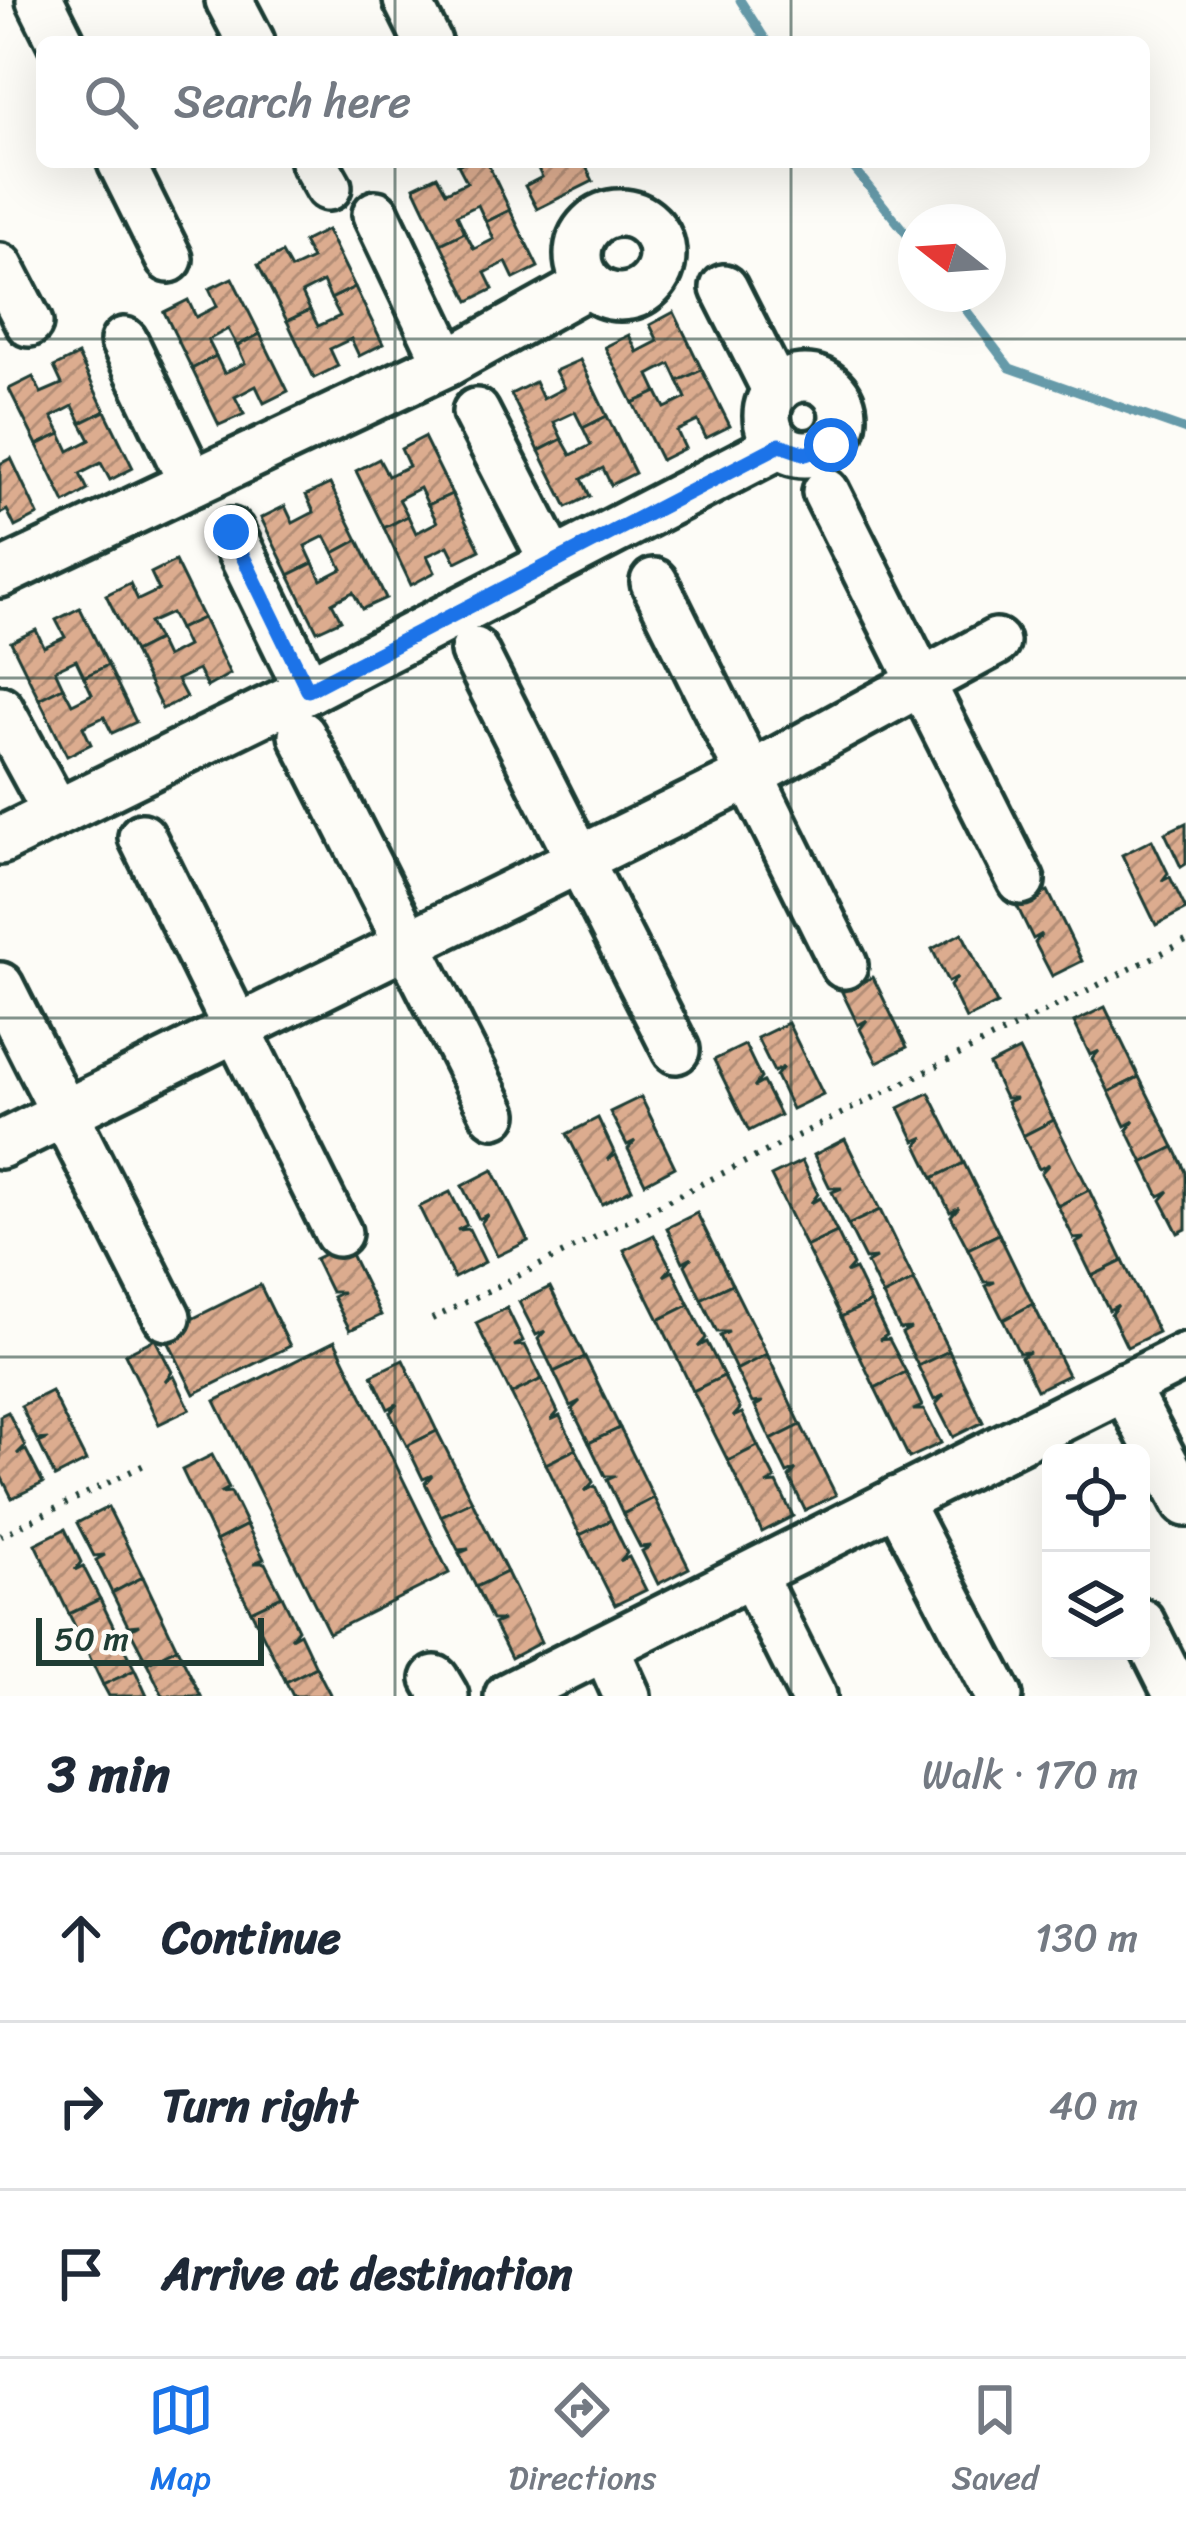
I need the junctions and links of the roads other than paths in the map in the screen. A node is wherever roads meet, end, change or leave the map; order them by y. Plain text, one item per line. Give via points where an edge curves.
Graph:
1 (40, 0) edge
2 (229, 0) edge
3 (406, 0) edge
4 (58, 36) edge
5 (248, 36) edge
6 (425, 36) edge
7 (124, 168) edge
8 (376, 214) dead end
9 (169, 259) dead end
10 (0, 267) edge
11 (589, 284) dead end
12 (724, 288) dead end
13 (28, 323) dead end
14 (124, 341) dead end
15 (447, 363) junction
16 (776, 391) junction
17 (476, 412) dead end
18 (780, 445) junction
19 (192, 483) junction
20 (826, 492) dead end
21 (231, 532) dead end
22 (553, 562) junction
23 (0, 574) edge
24 (654, 582) dead end
25 (996, 642) dead end
26 (474, 651) dead end
27 (919, 685) junction
28 (0, 709) edge
29 (305, 712) junction
30 (749, 776) junction
31 (56, 812) junction
32 (142, 837) dead end
33 (0, 841) edge
34 (580, 856) junction
35 (1021, 881) dead end
36 (409, 941) junction
37 (844, 965) dead end
38 (0, 986) edge
39 (233, 1029) junction
40 (676, 1050) dead end
41 (65, 1112) junction
42 (494, 1114) dead end
43 (0, 1145) edge
44 (338, 1233) dead end
45 (167, 1317) dead end
46 (1186, 1356) edge
47 (1124, 1386) junction
48 (1049, 1441) edge
49 (897, 1500) junction
50 (1186, 1503) edge
51 (752, 1576) junction
52 (1150, 1640) edge
53 (606, 1649) junction
54 (508, 1696) edge
55 (627, 1696) edge
56 (813, 1696) edge
57 (999, 1696) edge
58 (1178, 1696) edge

1 - 4 street
2 - 5 street
3 - 6 street
7 - 9 street
8 - 15 street
10 - 13 street
11 - 15 street
12 - 16 street
14 - 19 street
15 - 19 street
16 - 18 street via 767,413
16 - 18 street via 796,378 820,380 843,408 831,445 806,454
17 - 22 street
18 - 22 street
19 - 23 street
20 - 27 street
21 - 29 street
22 - 29 street
24 - 30 street
25 - 27 street
26 - 34 street
27 - 30 street
27 - 35 street
28 - 31 street
29 - 31 street
29 - 36 street
30 - 34 street
30 - 37 street
31 - 33 street
32 - 39 street
34 - 36 street
34 - 40 street
36 - 39 street
36 - 42 street
38 - 41 street
39 - 41 street
39 - 44 street
41 - 43 street
41 - 45 street
46 - 47 street
47 - 48 street
47 - 50 street
48 - 49 street
49 - 51 street
49 - 57 street
51 - 53 street
51 - 56 street
52 - 58 street
53 - 54 street
53 - 55 street

